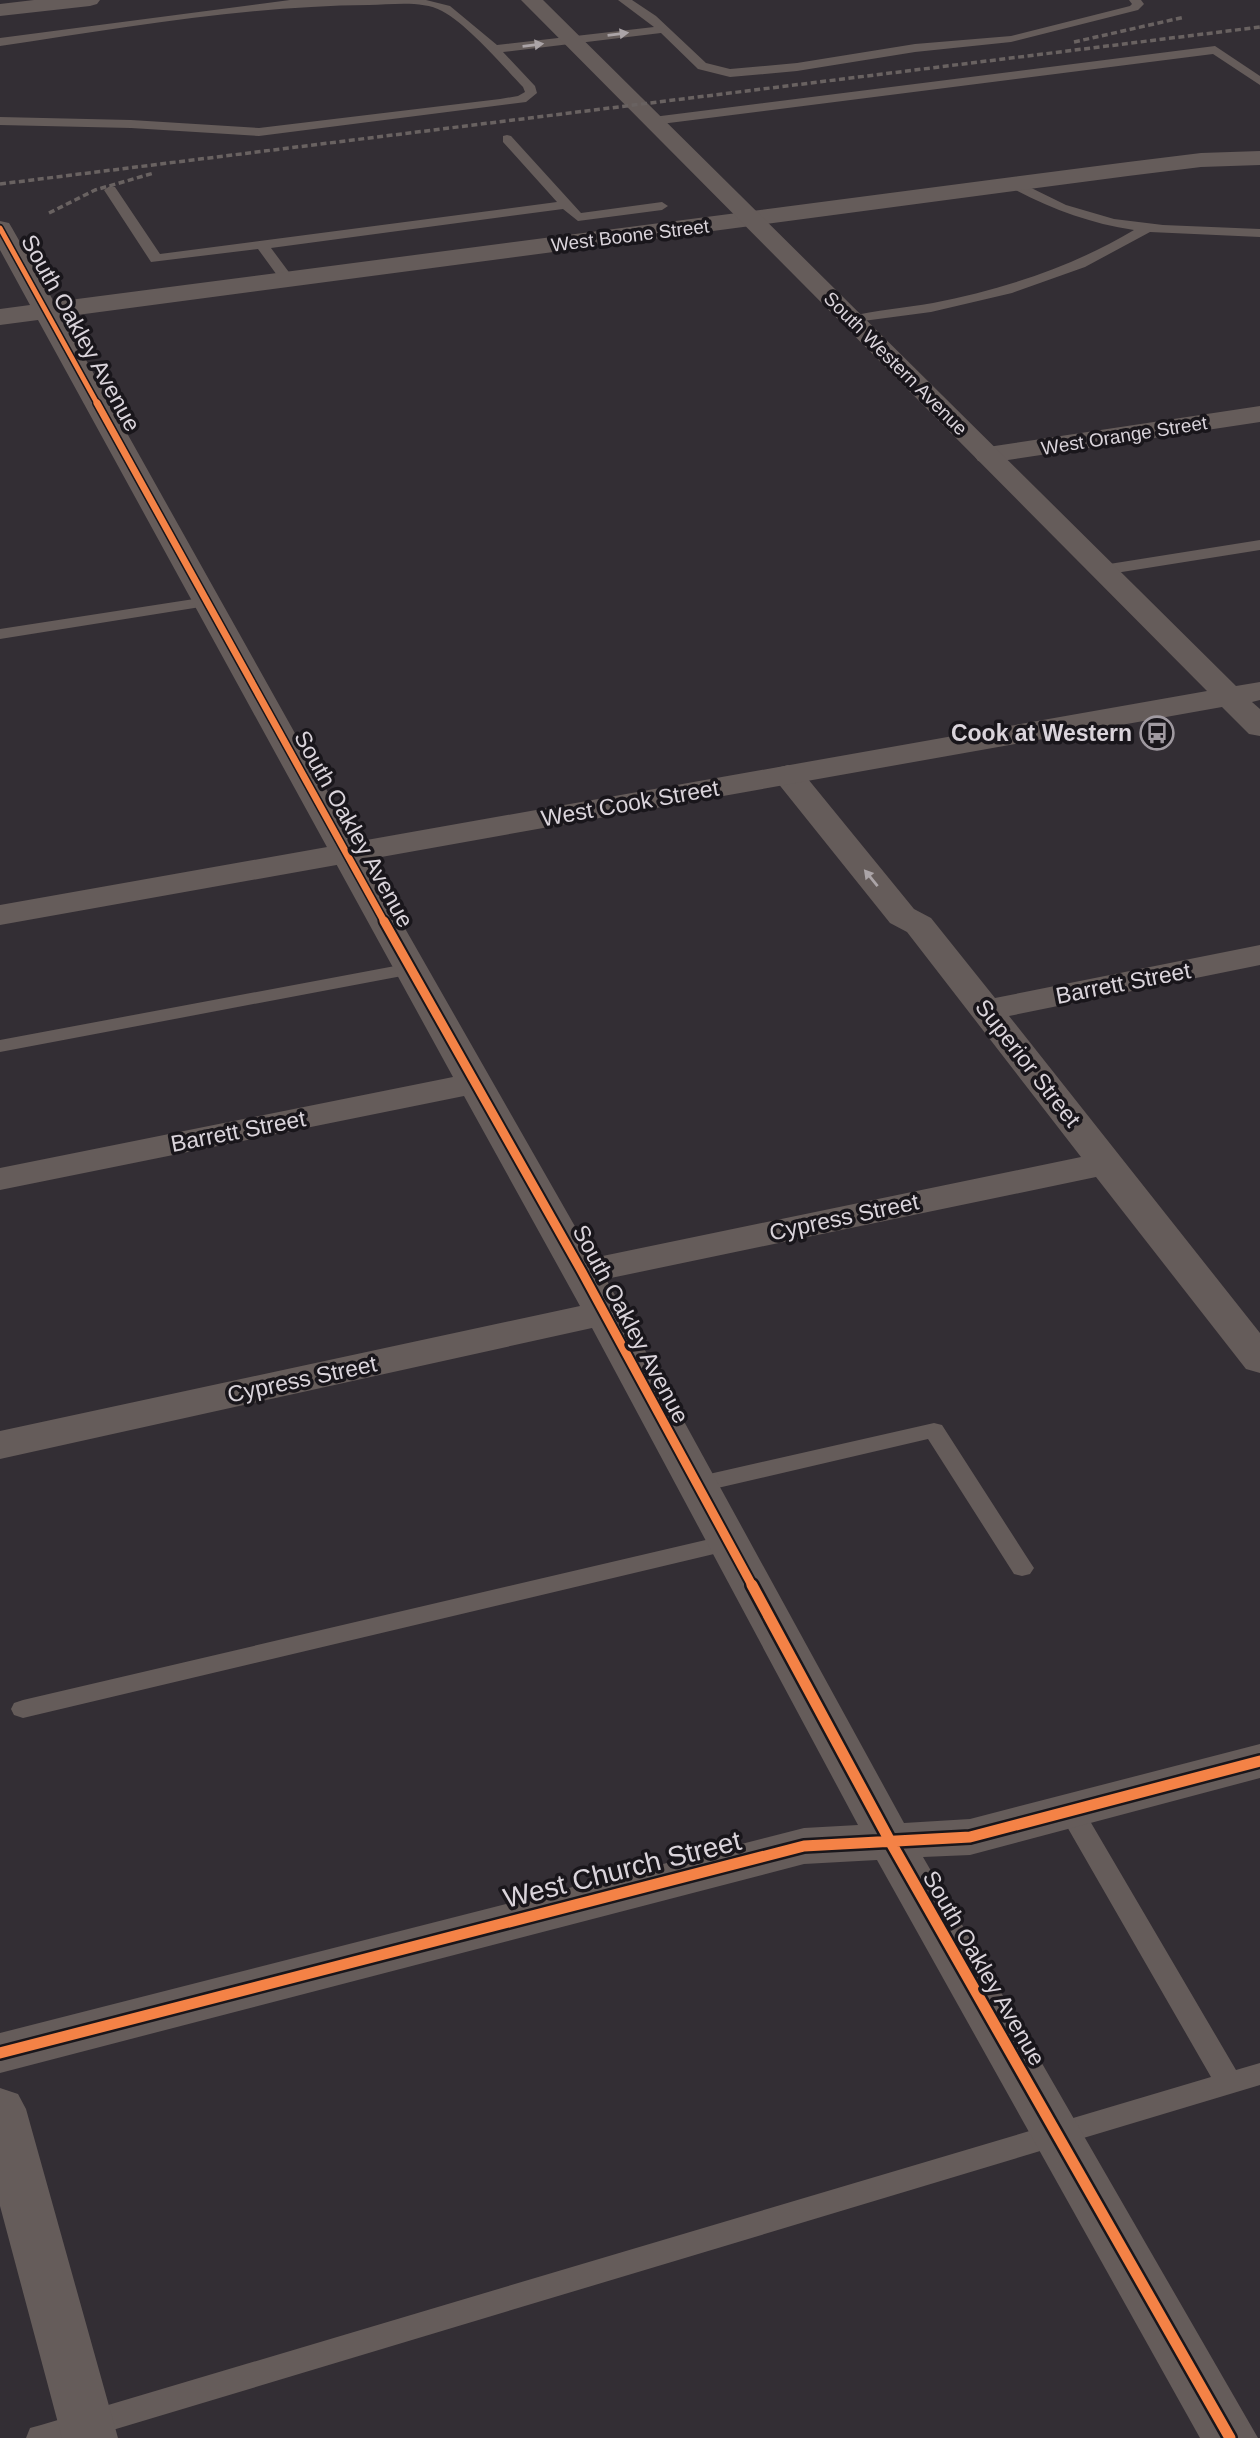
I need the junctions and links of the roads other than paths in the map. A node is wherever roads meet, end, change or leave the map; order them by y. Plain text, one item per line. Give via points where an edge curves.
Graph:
1 (88, 0) edge
2 (531, 0) edge
3 (624, 0) edge
4 (1135, 0) edge
5 (0, 10) edge
6 (652, 18) junction
7 (664, 29) junction
8 (566, 35) junction
9 (484, 39) junction
10 (0, 42) edge
11 (495, 49) junction
12 (1260, 81) edge
13 (0, 121) edge
14 (653, 121) junction
15 (507, 139) dead end
16 (1260, 158) edge
17 (1015, 184) junction
18 (110, 190) dead end
19 (566, 205) junction
20 (662, 206) dead end
21 (751, 219) junction
22 (1150, 226) junction
23 (0, 228) edge
24 (1260, 233) edge
25 (262, 245) junction
26 (287, 279) junction
27 (47, 310) junction
28 (0, 317) edge
29 (853, 320) junction
30 (1260, 414) edge
31 (988, 456) junction
32 (1260, 545) edge
33 (1102, 570) junction
34 (207, 602) junction
35 (0, 634) edge
36 (1245, 694) edge
37 (1260, 727) edge
38 (788, 775) junction
39 (345, 853) junction
40 (0, 915) edge
41 (1260, 955) edge
42 (411, 969) junction
43 (987, 1010) junction
44 (0, 1046) edge
45 (476, 1083) junction
46 (1107, 1163) junction
47 (0, 1179) edge
48 (582, 1272) junction
49 (604, 1313) junction
50 (1260, 1360) edge
51 (0, 1446) edge
52 (696, 1485) junction
53 (727, 1543) junction
54 (1022, 1567) dead end
55 (23, 1709) dead end
56 (1260, 1761) edge
57 (1071, 1811) junction
58 (890, 1841) junction
59 (0, 2053) edge
60 (1260, 2074) edge
61 (1229, 2083) junction
62 (0, 2109) edge
63 (1056, 2133) junction
64 (73, 2433) edge
65 (1230, 2438) edge

1 - 5 street
2 - 8 street, South Western Avenue
3 - 6 lane
4 - 7 lane via 1135,8 1011,39 750,72 702,66
6 - 7 lane
6 - 8 lane
8 -> 7 lane
8 - 9 lane
11 -> 8 lane
8 - 14 street, South Western Avenue
9 - 10 lane via 446,8 394,1 257,6
9 - 11 lane
11 - 13 lane via 531,93 500,103 258,132
12 - 14 lane via 1214,50
14 - 21 street, South Western Avenue
15 - 19 lane
16 - 17 street, West Boone Street via 1201,160
17 - 21 street, West Boone Street
17 - 22 lane via 1076,213
18 - 25 lane via 156,260
19 - 20 lane via 578,217
19 - 25 lane
21 - 26 street, West Boone Street
21 - 29 street, South Western Avenue
22 - 24 lane
22 - 29 lane via 1101,256 1012,290
23 - 27 street, South Oakley Avenue
25 - 26 lane
26 - 27 street, West Boone Street
27 - 28 street, West Boone Street
27 - 34 street, South Oakley Avenue
29 - 31 street, South Western Avenue
30 - 31 street, West Orange Street
31 - 33 street, South Western Avenue
32 - 33 lane
33 - 36 street, South Western Avenue
34 - 35 lane
34 - 39 street, South Oakley Avenue
36 - 37 street, South Western Avenue
36 - 38 street, West Cook Street
38 - 39 street, West Cook Street
43 -> 38 street, Superior Street via 919,925 901,916
39 - 40 street, West Cook Street
39 - 42 street, South Oakley Avenue
41 - 43 street, Barrett Street
42 - 44 lane
42 - 45 street, South Oakley Avenue
43 - 46 street, Superior Street
45 - 47 street, Barrett Street
45 - 48 street, South Oakley Avenue
46 - 48 street, Cypress Street
46 - 50 street, Superior Street
48 - 49 street, South Oakley Avenue
49 - 51 street, Cypress Street
49 - 52 street, South Oakley Avenue
52 - 53 street, South Oakley Avenue
52 - 54 lane via 934,1430
53 - 55 lane
53 - 58 street, South Oakley Avenue
56 - 57 street, West Church Street
57 - 58 street, West Church Street via 970,1837
57 - 61 lane
58 - 59 street, West Church Street via 804,1846
58 - 63 street, South Oakley Avenue
60 - 61 lane
61 - 63 lane
62 - 64 street
63 - 64 lane
63 - 65 street, South Oakley Avenue

